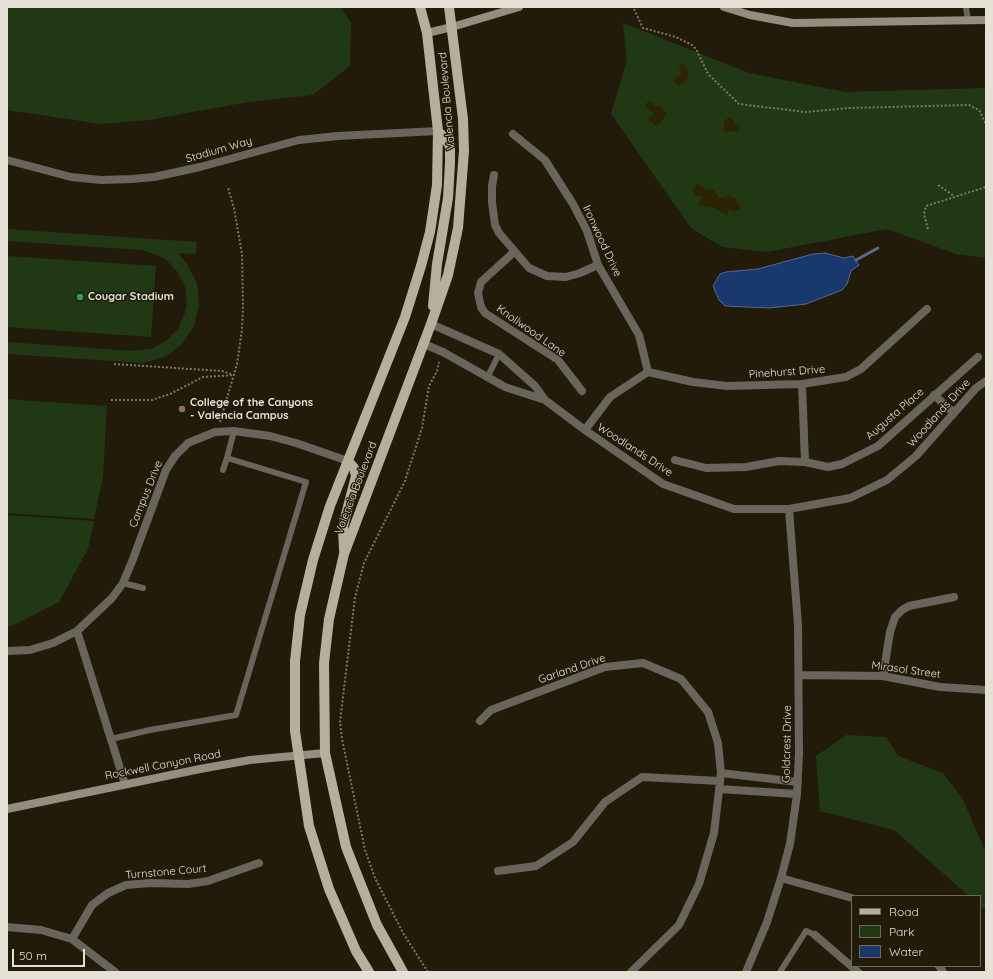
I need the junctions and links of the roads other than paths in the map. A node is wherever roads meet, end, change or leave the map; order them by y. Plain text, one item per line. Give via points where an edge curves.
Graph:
1 (420, 7) edge
2 (449, 7) edge
3 (519, 7) edge
4 (724, 7) edge
5 (966, 7) edge
6 (733, 9) edge
7 (986, 20) edge
8 (968, 21) junction
9 (452, 27) junction
10 (427, 33) junction
11 (438, 131) junction
12 (513, 134) dead end
13 (7, 160) edge
14 (494, 175) dead end
15 (514, 252) junction
16 (598, 265) junction
17 (927, 309) dead end
18 (431, 324) junction
19 (424, 344) junction
20 (499, 354) junction
21 (978, 357) dead end
22 (648, 372) junction
23 (487, 378) junction
24 (986, 381) edge
25 (802, 384) junction
26 (582, 391) dead end
27 (934, 396) junction
28 (545, 400) junction
29 (953, 412) junction
30 (585, 430) junction
31 (234, 431) junction
32 (227, 458) junction
33 (675, 460) dead end
34 (348, 461) junction
35 (805, 462) junction
36 (223, 470) dead end
37 (789, 509) junction
38 (344, 554) junction
39 (123, 583) junction
40 (143, 588) dead end
41 (954, 597) dead end
42 (77, 631) junction
43 (7, 652) edge
44 (799, 674) junction
45 (883, 676) junction
46 (986, 690) edge
47 (480, 721) dead end
48 (111, 739) junction
49 (325, 753) junction
50 (298, 755) junction
51 (720, 781) junction
52 (798, 782) junction
53 (125, 784) junction
54 (797, 794) junction
55 (7, 809) edge
56 (259, 863) dead end
57 (498, 871) dead end
58 (781, 878) junction
59 (851, 898) edge
60 (7, 927) edge
61 (815, 934) joint
62 (72, 939) junction
63 (851, 966) edge
64 (115, 972) edge
65 (369, 972) edge
66 (403, 972) edge
67 (631, 972) edge
68 (746, 972) edge
69 (780, 972) edge

1 - 10 main road, Valencia Boulevard
2 - 9 main road, Valencia Boulevard
3 - 9 street
4 - 6 street
5 - 8 lane
6 - 8 street via 793,23
7 - 8 street
9 - 10 street
9 - 18 main road, Valencia Boulevard via 463,119 463,179 454,248 448,275
10 - 11 main road, Valencia Boulevard
11 - 13 street, Stadium Way via 299,140 200,167 161,176 132,179 101,180 71,177
11 - 18 main road via 450,146 450,163 448,198 437,264
11 - 34 main road, Valencia Boulevard via 437,185 422,266 405,317
12 - 16 street, Ironwood Drive via 546,160 587,231
14 - 15 street via 492,202 495,225
15 - 16 street via 529,268 552,277 573,275
15 - 26 street, Knollwood Lane via 481,282 478,293 481,307 485,313 558,360
16 - 22 street, Ironwood Drive via 639,335
17 - 25 street, Pinehurst Drive via 861,369 846,377
18 - 19 main road, Valencia Boulevard
18 - 20 street, Woodlands Drive
19 - 23 street, Woodlands Drive
19 - 38 main road, Valencia Boulevard
20 - 23 lane
20 - 28 street, Woodlands Drive via 535,386
21 - 27 street, Augusta Place
22 - 25 street, Pinehurst Drive via 727,386
22 - 30 street via 610,397
23 - 28 street, Woodlands Drive via 505,387
24 - 29 street, Woodlands Drive
25 - 35 street
27 - 29 street
27 - 35 street, Augusta Place via 878,446 842,464 828,467
28 - 30 street, Woodlands Drive
29 - 37 street, Woodlands Drive via 916,456 887,480 850,498
30 - 37 street, Woodlands Drive via 663,484 734,509
31 - 32 lane
31 - 34 street, Campus Drive via 270,436
31 - 39 street, Campus Drive via 215,432 203,436 188,443 175,456 166,470
32 - 36 lane
32 - 48 lane via 306,482 236,715
33 - 35 street, Augusta Place via 706,468 746,468 779,461
34 - 38 main road via 356,476 343,526
34 - 50 main road, Valencia Boulevard via 313,560 300,615 295,661 295,731
37 - 44 street, Goldcrest Drive
38 - 49 main road, Valencia Boulevard via 329,619 326,648 323,698
39 - 40 lane
39 - 42 street, Campus Drive via 112,598
41 - 45 street via 909,606 895,617
42 - 43 street, Campus Drive via 53,643 30,650
42 - 48 street
44 - 45 street, Mirasol Street
44 - 52 street, Goldcrest Drive
45 - 46 street, Mirasol Street via 940,687
47 - 51 street, Garland Drive via 491,710 605,666 643,663 681,679 708,712 718,743
48 - 53 street
49 - 50 street, Rockwell Canyon Road
49 - 66 main road, Valencia Boulevard via 346,847 377,925
50 - 53 street, Rockwell Canyon Road via 250,760
50 - 65 main road, Valencia Boulevard via 309,826 328,889 356,951
51 - 52 street
51 - 54 street
51 - 57 street via 642,777 605,802 573,842 536,866
51 - 67 street, Garland Drive via 714,833 699,884 679,924
52 - 54 street, Goldcrest Drive
53 - 55 street, Rockwell Canyon Road
54 - 58 street, Goldcrest Drive via 790,844
56 - 62 street, Turnstone Court via 208,881 188,884 151,882 126,885 108,893 92,905
58 - 59 street
58 - 68 street, Goldcrest Drive via 767,922
60 - 62 street via 41,930
61 - 63 street
61 - 69 lane via 806,931
62 - 64 street

